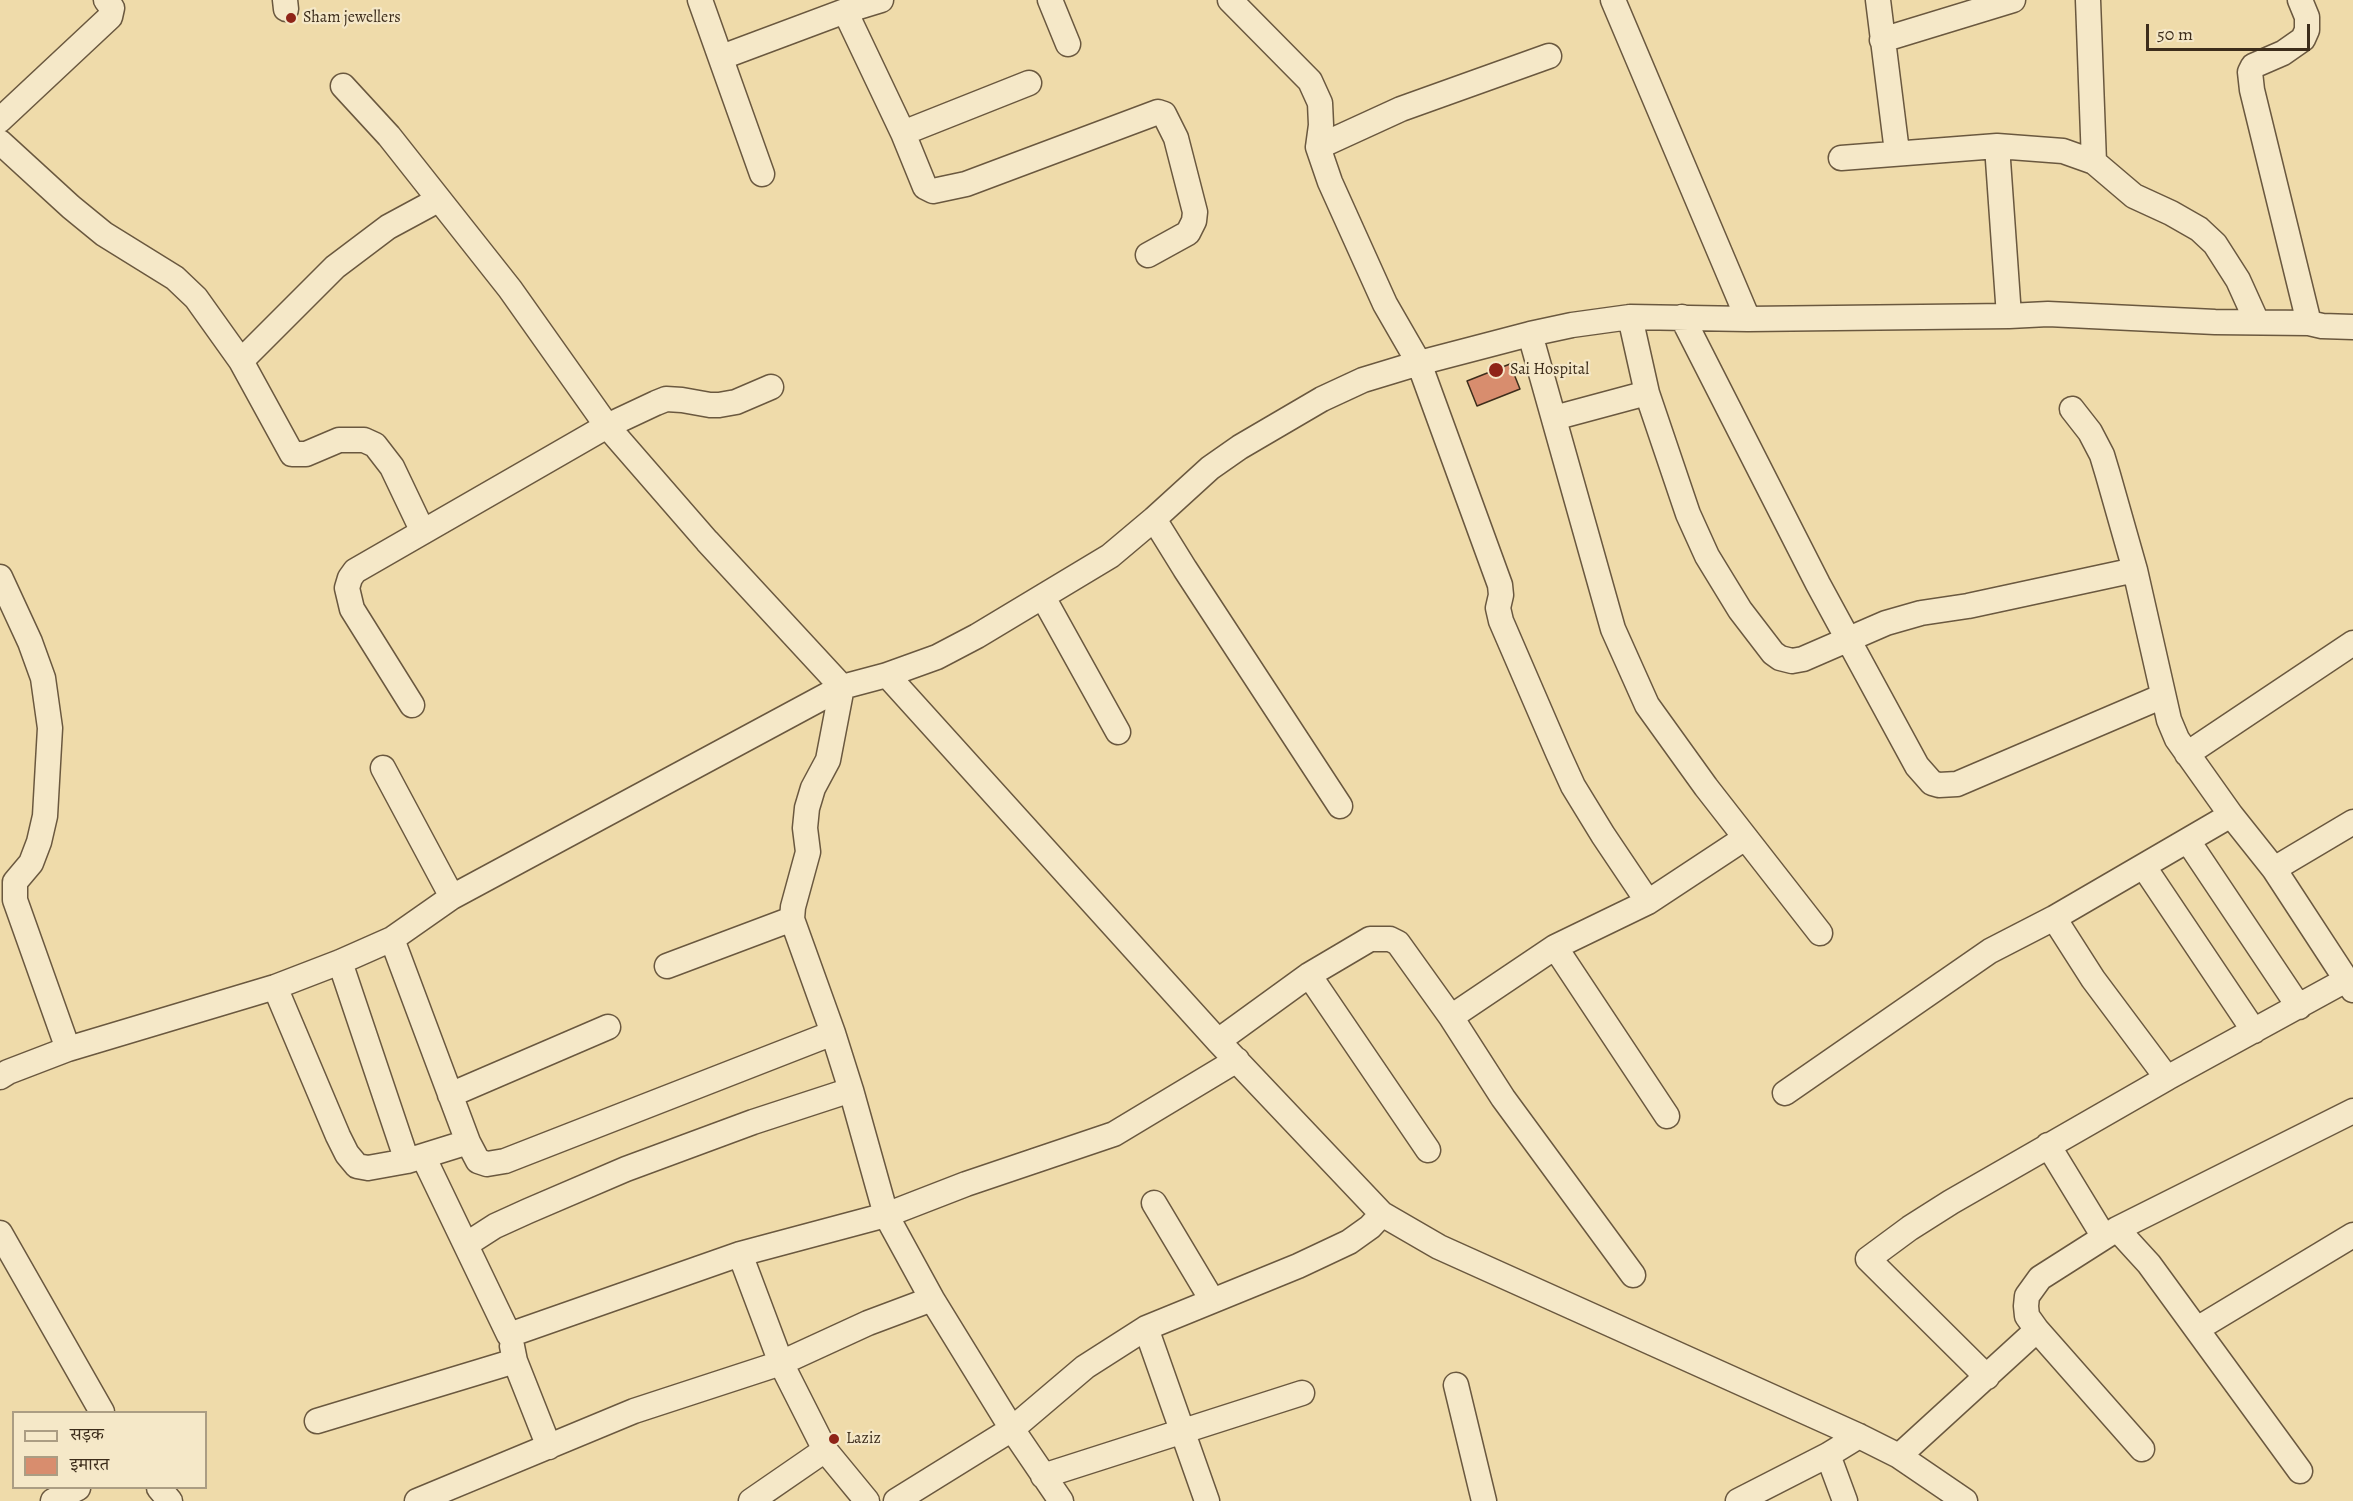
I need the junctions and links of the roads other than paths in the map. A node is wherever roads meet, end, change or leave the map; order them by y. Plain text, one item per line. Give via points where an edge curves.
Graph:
1 (106, 0) edge
2 (700, 0) edge
3 (881, 0) edge
4 (1050, 0) edge
5 (1230, 0) edge
6 (1613, 0) edge
7 (1878, 0) edge
8 (2013, 0) edge
9 (2088, 0) edge
10 (2300, 0) edge
11 (845, 10) junction
12 (1882, 40) junction
13 (1068, 44) dead end
14 (1549, 56) dead end
15 (722, 57) junction
16 (1029, 83) dead end
17 (343, 86) dead end
18 (0, 120) edge
19 (903, 133) junction
20 (0, 142) edge
21 (1997, 146) junction
22 (1318, 147) junction
23 (1897, 152) junction
24 (1841, 158) dead end
25 (2094, 162) junction
26 (762, 174) dead end
27 (438, 200) junction
28 (1148, 255) dead end
29 (2009, 316) junction
30 (1682, 317) junction
31 (1630, 318) junction
32 (1748, 319) junction
33 (2257, 322) junction
34 (2309, 323) junction
35 (2353, 327) edge
36 (1530, 334) junction
37 (241, 361) junction
38 (1419, 363) junction
39 (771, 387) dead end
40 (1647, 393) junction
41 (2072, 409) dead end
42 (1554, 418) junction
43 (607, 426) junction
44 (1154, 519) junction
45 (423, 532) junction
46 (2135, 570) junction
47 (0, 576) edge
48 (1043, 597) junction
49 (1849, 640) junction
50 (2353, 643) edge
51 (887, 675) junction
52 (842, 687) junction
53 (2163, 696) junction
54 (412, 705) dead end
55 (1118, 732) dead end
56 (2187, 754) junction
57 (383, 768) dead end
58 (1340, 806) dead end
59 (2231, 815) junction
60 (2353, 822) edge
61 (1745, 838) junction
62 (2188, 841) junction
63 (2144, 867) junction
64 (2274, 869) junction
65 (453, 897) junction
66 (1648, 902) junction
67 (2054, 918) junction
68 (792, 920) junction
69 (1820, 933) dead end
70 (392, 939) junction
71 (1555, 947) junction
72 (340, 962) junction
73 (667, 966) dead end
74 (1309, 975) junction
75 (2349, 985) edge
76 (275, 987) junction
77 (2299, 1007) junction
78 (1451, 1017) junction
79 (608, 1027) dead end
80 (2254, 1031) junction
81 (833, 1033) junction
82 (1218, 1041) junction
83 (68, 1049) junction
84 (1237, 1060) junction
85 (0, 1077) edge
86 (2167, 1078) junction
87 (851, 1090) junction
88 (1785, 1093) dead end
89 (450, 1095) junction
90 (2353, 1111) edge
91 (1667, 1116) dead end
92 (468, 1142) junction
93 (2048, 1145) junction
94 (1428, 1150) dead end
95 (415, 1159) junction
96 (1154, 1203) dead end
97 (1382, 1214) junction
98 (886, 1215) junction
99 (0, 1233) edge
100 (2111, 1233) junction
101 (2353, 1236) edge
102 (467, 1244) junction
103 (740, 1254) junction
104 (1634, 1275) dead end
105 (932, 1299) junction
106 (1212, 1300) junction
107 (1146, 1328) junction
108 (2197, 1329) junction
109 (2037, 1330) junction
110 (509, 1335) junction
111 (515, 1361) junction
112 (781, 1363) junction
113 (1987, 1377) junction
114 (1456, 1384) dead end
115 (1302, 1393) dead end
116 (101, 1411) edge
117 (318, 1421) dead end
118 (1012, 1429) junction
119 (1183, 1432) junction
120 (1859, 1436) junction
121 (549, 1447) junction
122 (2142, 1449) dead end
123 (825, 1450) junction
124 (1828, 1455) junction
125 (1899, 1456) junction
126 (2300, 1471) dead end
127 (1043, 1476) junction
128 (76, 1489) edge
129 (160, 1489) edge
130 (53, 1501) edge
131 (170, 1501) edge
132 (417, 1501) edge
133 (751, 1501) edge
134 (867, 1501) edge
135 (896, 1501) edge
136 (1061, 1501) edge
137 (1207, 1501) edge
138 (1484, 1501) edge
139 (1738, 1501) edge
140 (1845, 1501) edge
141 (1965, 1501) edge

1 - 18 street via 112,8 110,18
2 - 15 street
3 - 11 street
4 - 13 street
5 - 22 street via 1310,81 1320,103
6 - 32 street
7 - 12 street
8 - 12 street
9 - 25 street
10 - 34 street via 2307,17 2303,39 2253,66 2250,72
11 - 15 street
11 - 19 street
12 - 23 street
14 - 22 street via 1401,109
15 - 26 street
16 - 19 street
17 - 27 street via 389,136
19 - 28 street via 925,187 940,191 1158,112 1164,114 1176,138 1194,221 1188,233
20 - 37 street via 104,234 175,278 196,298
21 - 23 street
21 - 25 street via 2063,151
21 - 29 street
22 - 38 street via 1385,304
23 - 24 street
25 - 33 street via 2134,196 2199,229 2215,244 2238,280
27 - 37 street via 388,227 334,267
27 - 43 street via 510,290
29 - 32 street
29 - 33 street
30 - 31 street
30 - 32 street
30 - 49 street
31 - 36 street
31 - 40 street
33 - 34 street
34 - 35 street
36 - 38 street
36 - 42 street
37 - 45 street via 292,454 306,454 345,439 375,445 392,467
38 - 44 street via 1364,380 1322,399 1240,447 1210,468
38 - 66 street via 1500,585 1501,621 1573,786
39 - 43 street via 719,405 666,399
40 - 42 street
40 - 49 street via 1688,514 1707,556 1740,610 1773,653 1792,661
41 - 46 street via 2102,455
42 - 61 street via 1613,629 1627,665 1647,705
43 - 45 street
43 - 52 street
44 - 48 street via 1110,556
44 - 58 street
45 - 54 street via 355,571 347,588 352,609
46 - 49 street via 1921,613
46 - 53 street
47 - 83 street via 43,678 50,728 45,816 31,863 15,882 15,900
48 - 51 street via 937,657
48 - 55 street
49 - 53 street via 1917,766 1932,783 1939,785 1957,784
50 - 56 street
51 - 52 street
51 - 82 street
52 - 65 street
52 - 68 street via 828,760 807,808 808,852
53 - 56 street via 2169,720
56 - 59 street
57 - 65 street
59 - 62 street
59 - 64 street
60 - 64 street
61 - 66 street
61 - 69 street
62 - 63 street
62 - 77 street
63 - 67 street
63 - 80 street
64 - 75 street
65 - 70 street
66 - 71 street
67 - 86 street via 2093,979
67 - 88 street via 1990,951
68 - 73 street
68 - 81 street
70 - 72 street
70 - 89 street
71 - 78 street
71 - 91 street
72 - 76 street
72 - 95 street
74 - 78 street via 1370,939 1390,939 1404,950
74 - 82 street
74 - 94 street
75 - 77 street
76 - 83 street
76 - 95 street via 347,1154 357,1166 368,1168
77 - 80 street
78 - 104 street via 1503,1098
79 - 89 street
80 - 86 street
81 - 87 street
81 - 92 street via 496,1164 478,1161
82 - 84 street
83 - 85 street
84 - 97 street
84 - 98 street via 1114,1134
86 - 93 street
87 - 98 street
87 - 102 street via 626,1169 520,1215
89 - 92 street
90 - 100 street
92 - 95 street
93 - 100 street
93 - 113 street via 1910,1227 1868,1259
95 - 102 street
96 - 106 street
97 - 106 street via 1349,1242
97 - 120 street via 1439,1247
98 - 103 street
98 - 105 street
99 - 116 street
100 - 108 street via 2149,1264
100 - 109 street via 2040,1278 2026,1306 2027,1316
101 - 108 street
102 - 110 street
103 - 110 street
103 - 112 street
105 - 112 street
105 - 118 street
106 - 107 street
107 - 118 street via 1085,1367
107 - 119 street
108 - 126 street
109 - 113 street
109 - 122 street
110 - 111 street
111 - 117 street
111 - 121 street
112 - 121 street via 634,1411
112 - 123 street
113 - 125 street
114 - 138 street
115 - 119 street
118 - 127 street
118 - 135 street
119 - 127 street
119 - 137 street
120 - 124 street
120 - 125 street
121 - 132 street
123 - 133 street
123 - 134 street
124 - 139 street
124 - 140 street
125 - 141 street
127 - 136 street
128 - 130 street
129 - 131 street

